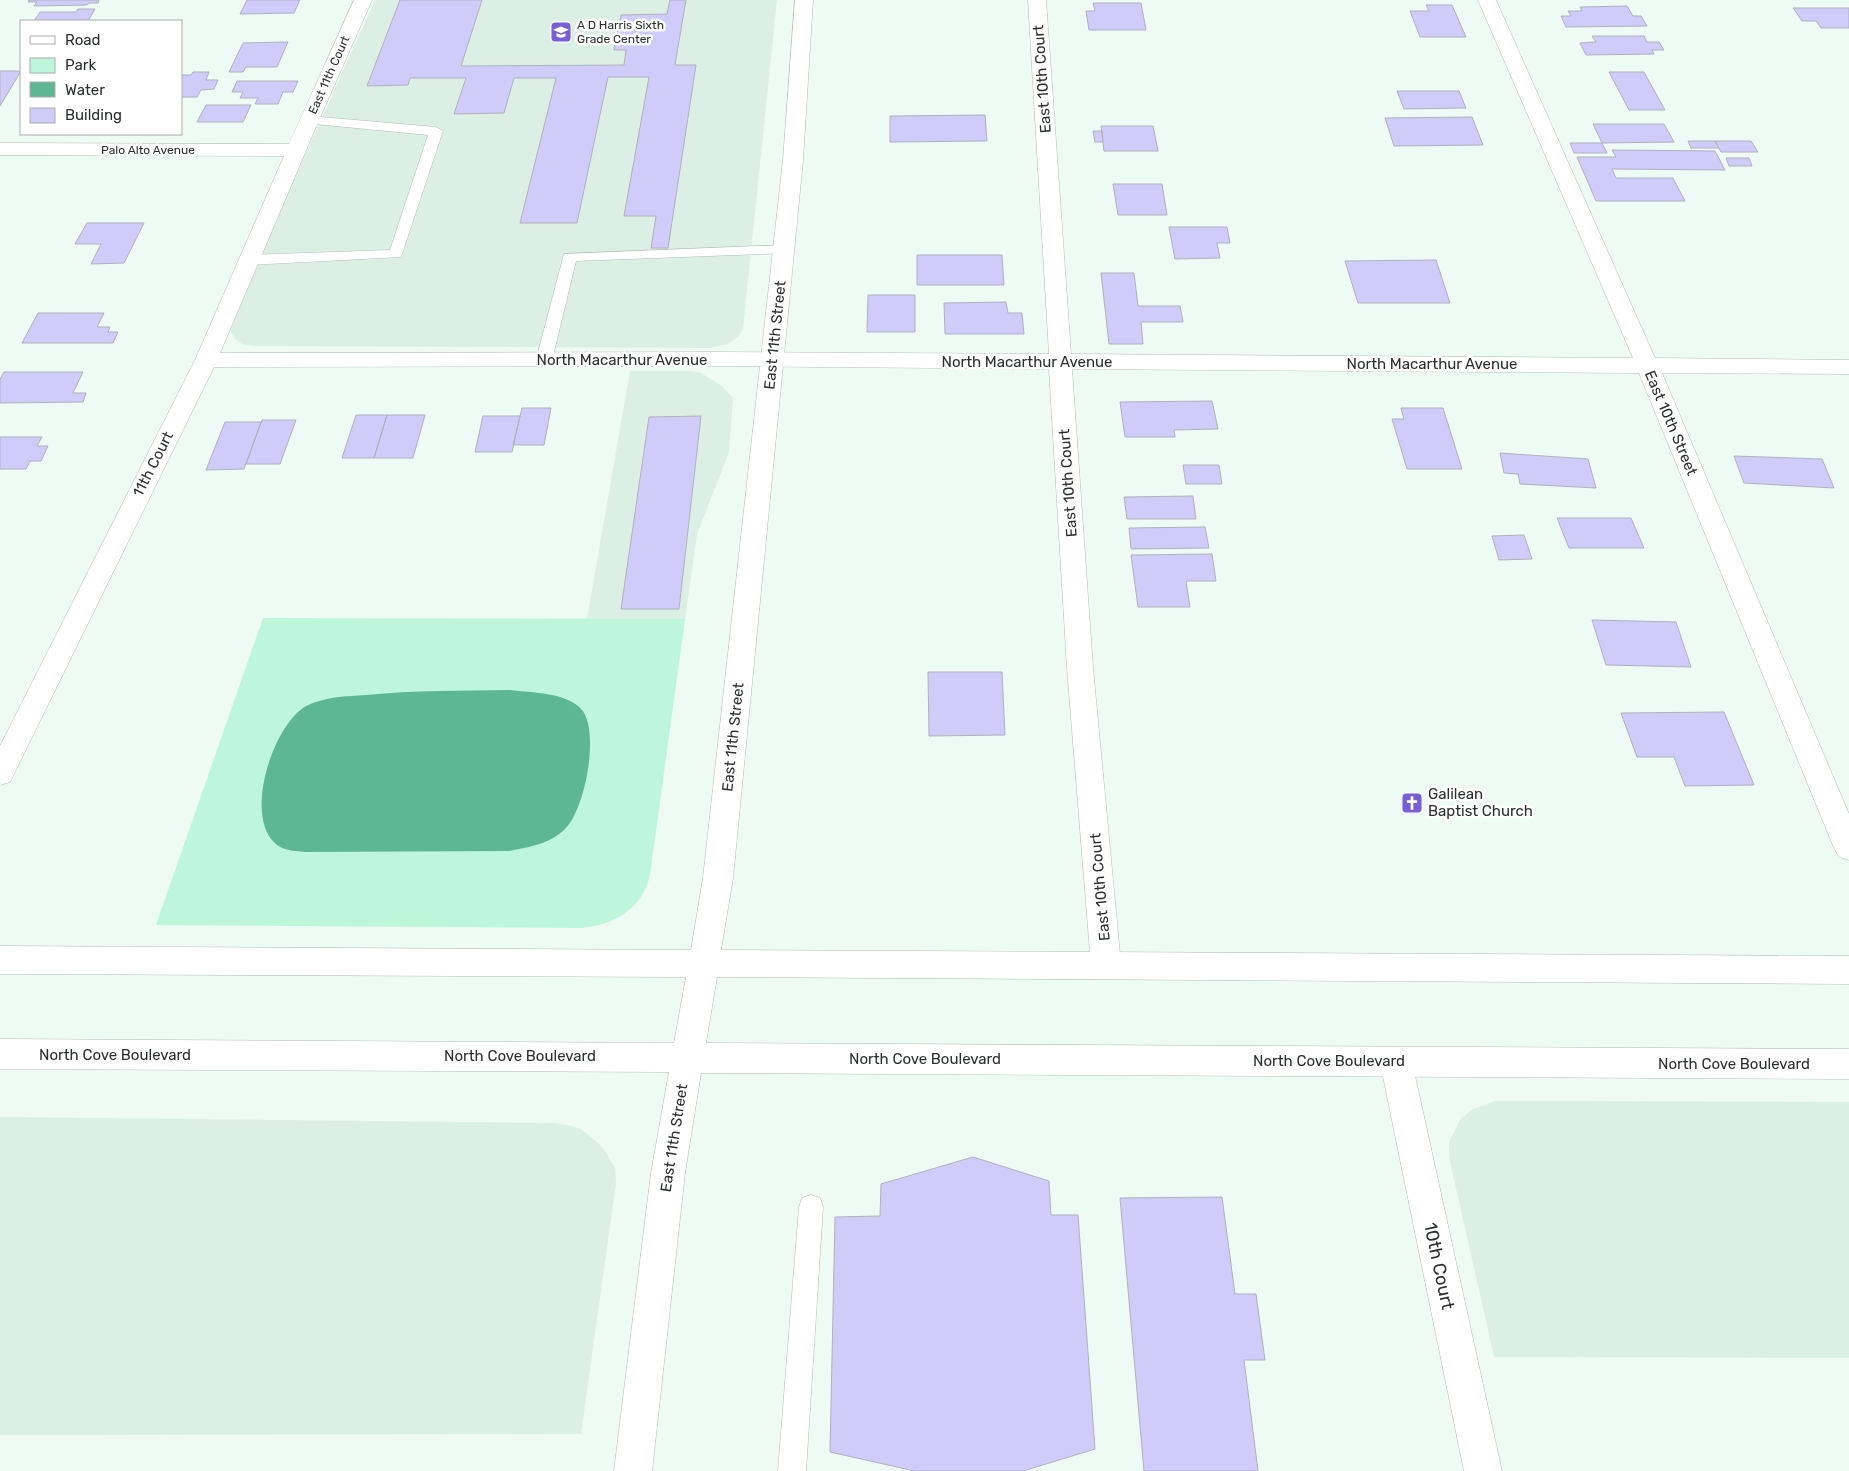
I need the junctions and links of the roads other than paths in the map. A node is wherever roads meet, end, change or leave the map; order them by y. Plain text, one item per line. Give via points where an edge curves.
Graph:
1 (363, 0) edge
2 (804, 0) edge
3 (1037, 0) edge
4 (1488, 0) edge
5 (309, 120) junction
6 (0, 149) edge
7 (296, 150) junction
8 (784, 250) junction
9 (248, 260) junction
10 (206, 360) junction
11 (544, 360) junction
12 (773, 360) junction
13 (1060, 362) junction
14 (1647, 365) junction
15 (1849, 367) edge
16 (0, 774) edge
17 (1849, 848) edge
18 (0, 960) edge
19 (705, 963) junction
20 (1106, 965) junction
21 (1849, 970) edge
22 (0, 1054) edge
23 (687, 1057) junction
24 (1396, 1062) junction
25 (1849, 1064) edge
26 (811, 1207) dead end
27 (633, 1471) edge
28 (792, 1471) edge
29 (1483, 1471) edge

1 - 5 street, East 11th Court
2 - 8 street, East 11th Street
3 - 13 street, East 10th Court
4 - 14 street, East 10th Street
5 - 7 street, East 11th Court
5 - 9 lane via 436,131 396,254
6 - 7 street, Palo Alto Avenue
7 - 9 street, 11th Court
8 - 11 lane via 569,257
8 - 12 street, East 11th Street
9 - 10 street, 11th Court
10 - 11 street, North Macarthur Avenue
10 - 16 street, 11th Court
11 - 12 street, North Macarthur Avenue
12 - 13 street, North Macarthur Avenue
12 - 19 street, East 11th Street via 720,868
13 - 14 street, North Macarthur Avenue
13 - 20 street, East 10th Court via 1080,668
14 - 15 street, North Macarthur Avenue
14 - 17 street, East 10th Street
18 - 19 street
19 - 20 street
19 - 23 street, East 11th Street
20 - 21 street
22 - 23 street, North Cove Boulevard
23 - 24 street, North Cove Boulevard
23 - 27 street, East 11th Street via 668,1173
24 - 25 street, North Cove Boulevard
24 - 29 street, 10th Court
26 - 28 lane

